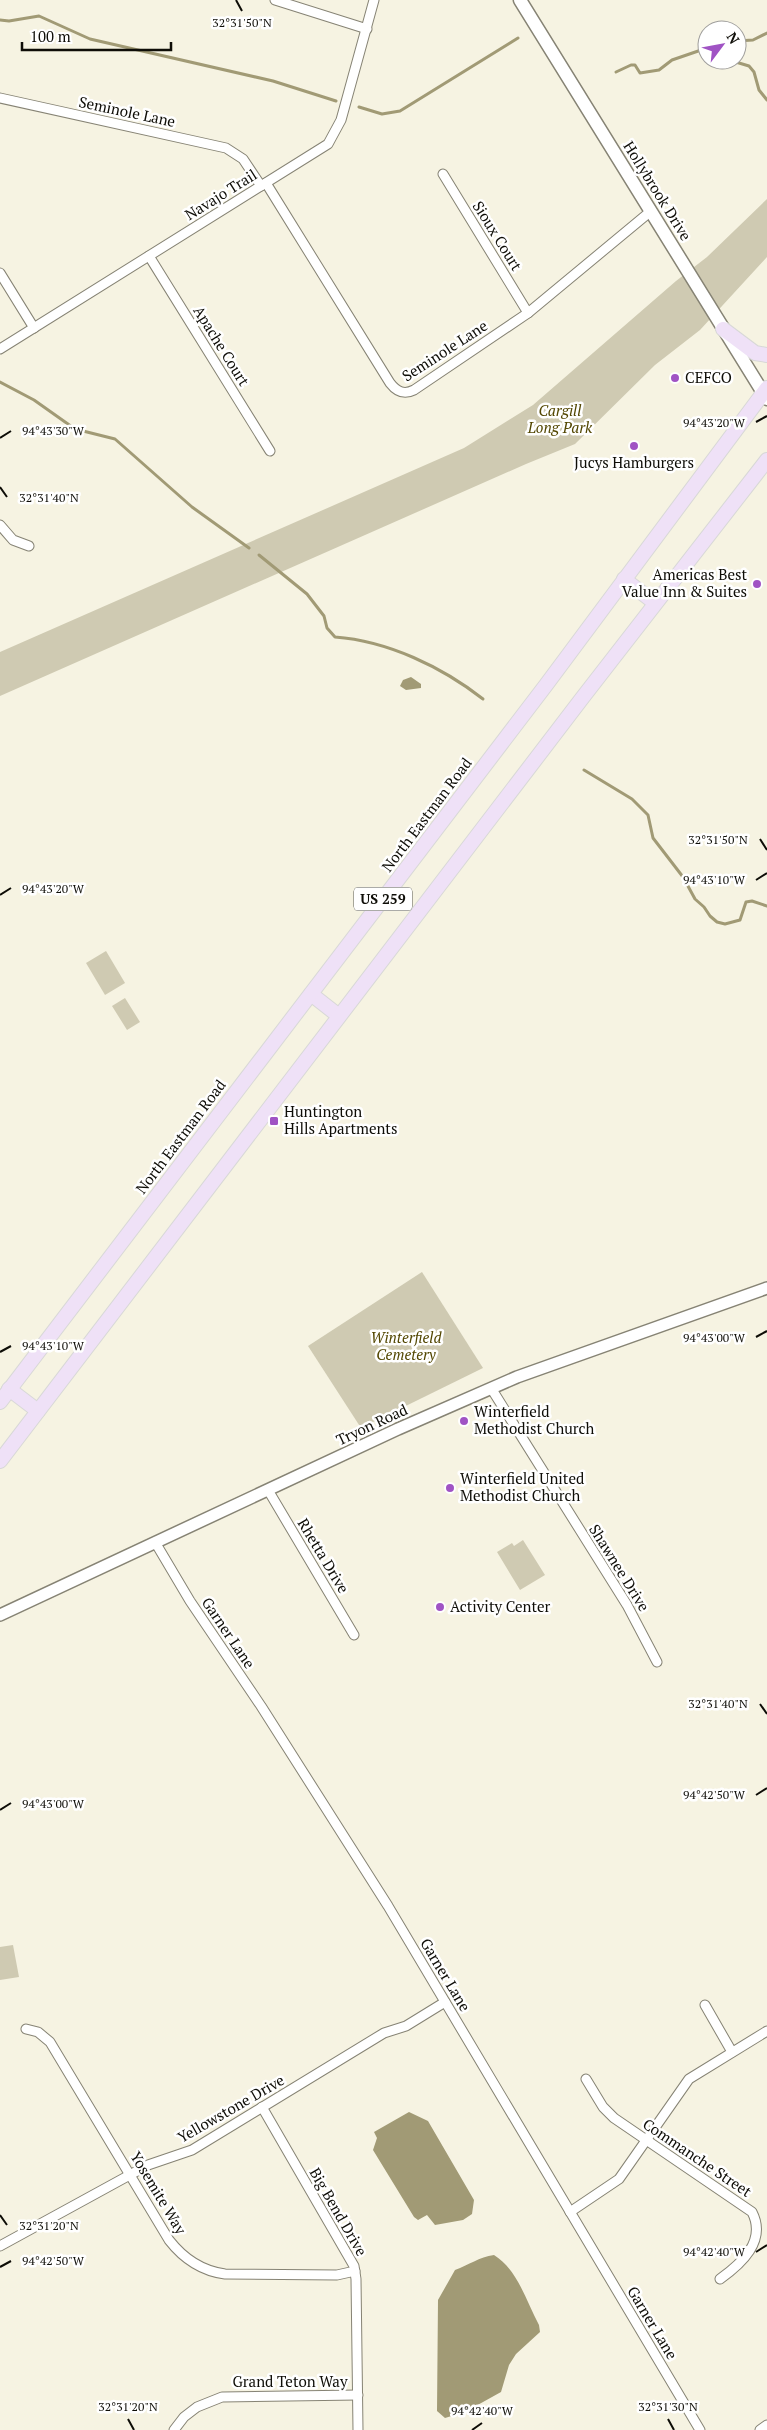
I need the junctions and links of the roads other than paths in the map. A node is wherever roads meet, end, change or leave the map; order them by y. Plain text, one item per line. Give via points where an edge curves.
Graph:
1 (275, 0) edge
2 (374, 0) edge
3 (520, 0) edge
4 (367, 29) junction
5 (0, 98) edge
6 (443, 174) dead end
7 (264, 185) junction
8 (651, 211) junction
9 (149, 256) junction
10 (0, 273) edge
11 (528, 313) junction
12 (34, 328) junction
13 (723, 329) junction
14 (0, 349) edge
15 (767, 355) edge
16 (766, 393) edge
17 (270, 451) dead end
18 (767, 460) edge
19 (767, 472) edge
20 (750, 482) junction
21 (0, 525) edge
22 (29, 546) dead end
23 (624, 579) junction
24 (655, 604) junction
25 (311, 994) junction
26 (340, 1016) junction
27 (767, 1288) edge
28 (491, 1388) junction
29 (10, 1389) junction
30 (0, 1402) edge
31 (38, 1412) junction
32 (0, 1461) edge
33 (268, 1490) junction
34 (155, 1542) junction
35 (0, 1615) edge
36 (354, 1636) dead end
37 (657, 1662) dead end
38 (445, 2002) junction
39 (705, 2005) dead end
40 (26, 2030) dead end
41 (767, 2031) edge
42 (732, 2052) junction
43 (586, 2079) dead end
44 (262, 2107) junction
45 (645, 2141) junction
46 (130, 2174) junction
47 (570, 2212) junction
48 (0, 2246) edge
49 (355, 2271) junction
50 (720, 2279) dead end
51 (358, 2395) junction
52 (767, 2425) edge
53 (174, 2430) edge
54 (358, 2430) edge
55 (700, 2430) edge
56 (760, 2430) edge

1 - 4 street
2 - 4 street, Navajo Trail
3 - 8 main road, Hollybrook Drive
4 - 7 street, Navajo Trail via 343,114 333,137 318,151
5 - 7 street, Seminole Lane via 226,148 243,159
6 - 11 street, Sioux Court
7 - 9 street, Navajo Trail
7 - 11 street, Seminole Lane via 390,383 400,392 414,390
8 - 11 street, Seminole Lane
8 - 13 main road, Hollybrook Drive
9 - 12 street, Navajo Trail
9 - 17 street, Apache Court
10 - 12 street
12 - 14 street, Navajo Trail
13 - 15 main road via 755,353
13 - 16 main road, Hollybrook Drive
16 - 23 main road, North Eastman Road / US 259
18 - 20 main road, US 259
19 - 20 main road
20 - 24 main road, US 259
21 - 22 street via 13,540
23 - 24 main road
23 - 25 main road, North Eastman Road / US 259
24 - 26 main road, US 259
25 - 26 main road
25 - 29 main road, North Eastman Road / US 259
26 - 31 main road, US 259
27 - 28 street, Tryon Road via 544,1366
28 - 33 street, Tryon Road
28 - 37 street, Shawnee Drive via 627,1606
29 - 30 main road, North Eastman Road / US 259
29 - 31 main road
31 - 32 main road, US 259
33 - 34 street, Tryon Road
33 - 36 street, Rhetta Drive
34 - 35 street, Tryon Road
34 - 38 street, Garner Lane via 378,1891
38 - 44 street, Yellowstone Drive via 406,2026 384,2033
38 - 47 street, Garner Lane
39 - 42 street
40 - 46 street, Yosemite Way via 38,2032 50,2042
41 - 42 street
42 - 45 street via 687,2081
43 - 45 street, Commanche Street via 608,2113
44 - 46 street, Yellowstone Drive via 192,2150 154,2162
44 - 49 street, Big Bend Drive
45 - 47 street via 617,2182
45 - 50 street, Commanche Street via 752,2212 762,2222 765,2236 759,2251
46 - 48 street, Yellowstone Drive
46 - 49 street, Yosemite Way via 174,2246 202,2268 232,2275 337,2275
47 - 55 street, Garner Lane
49 - 51 street, Big Bend Drive
51 - 53 street, Grand Teton Way via 222,2396 197,2407
51 - 54 street, Big Bend Drive
52 - 56 street

